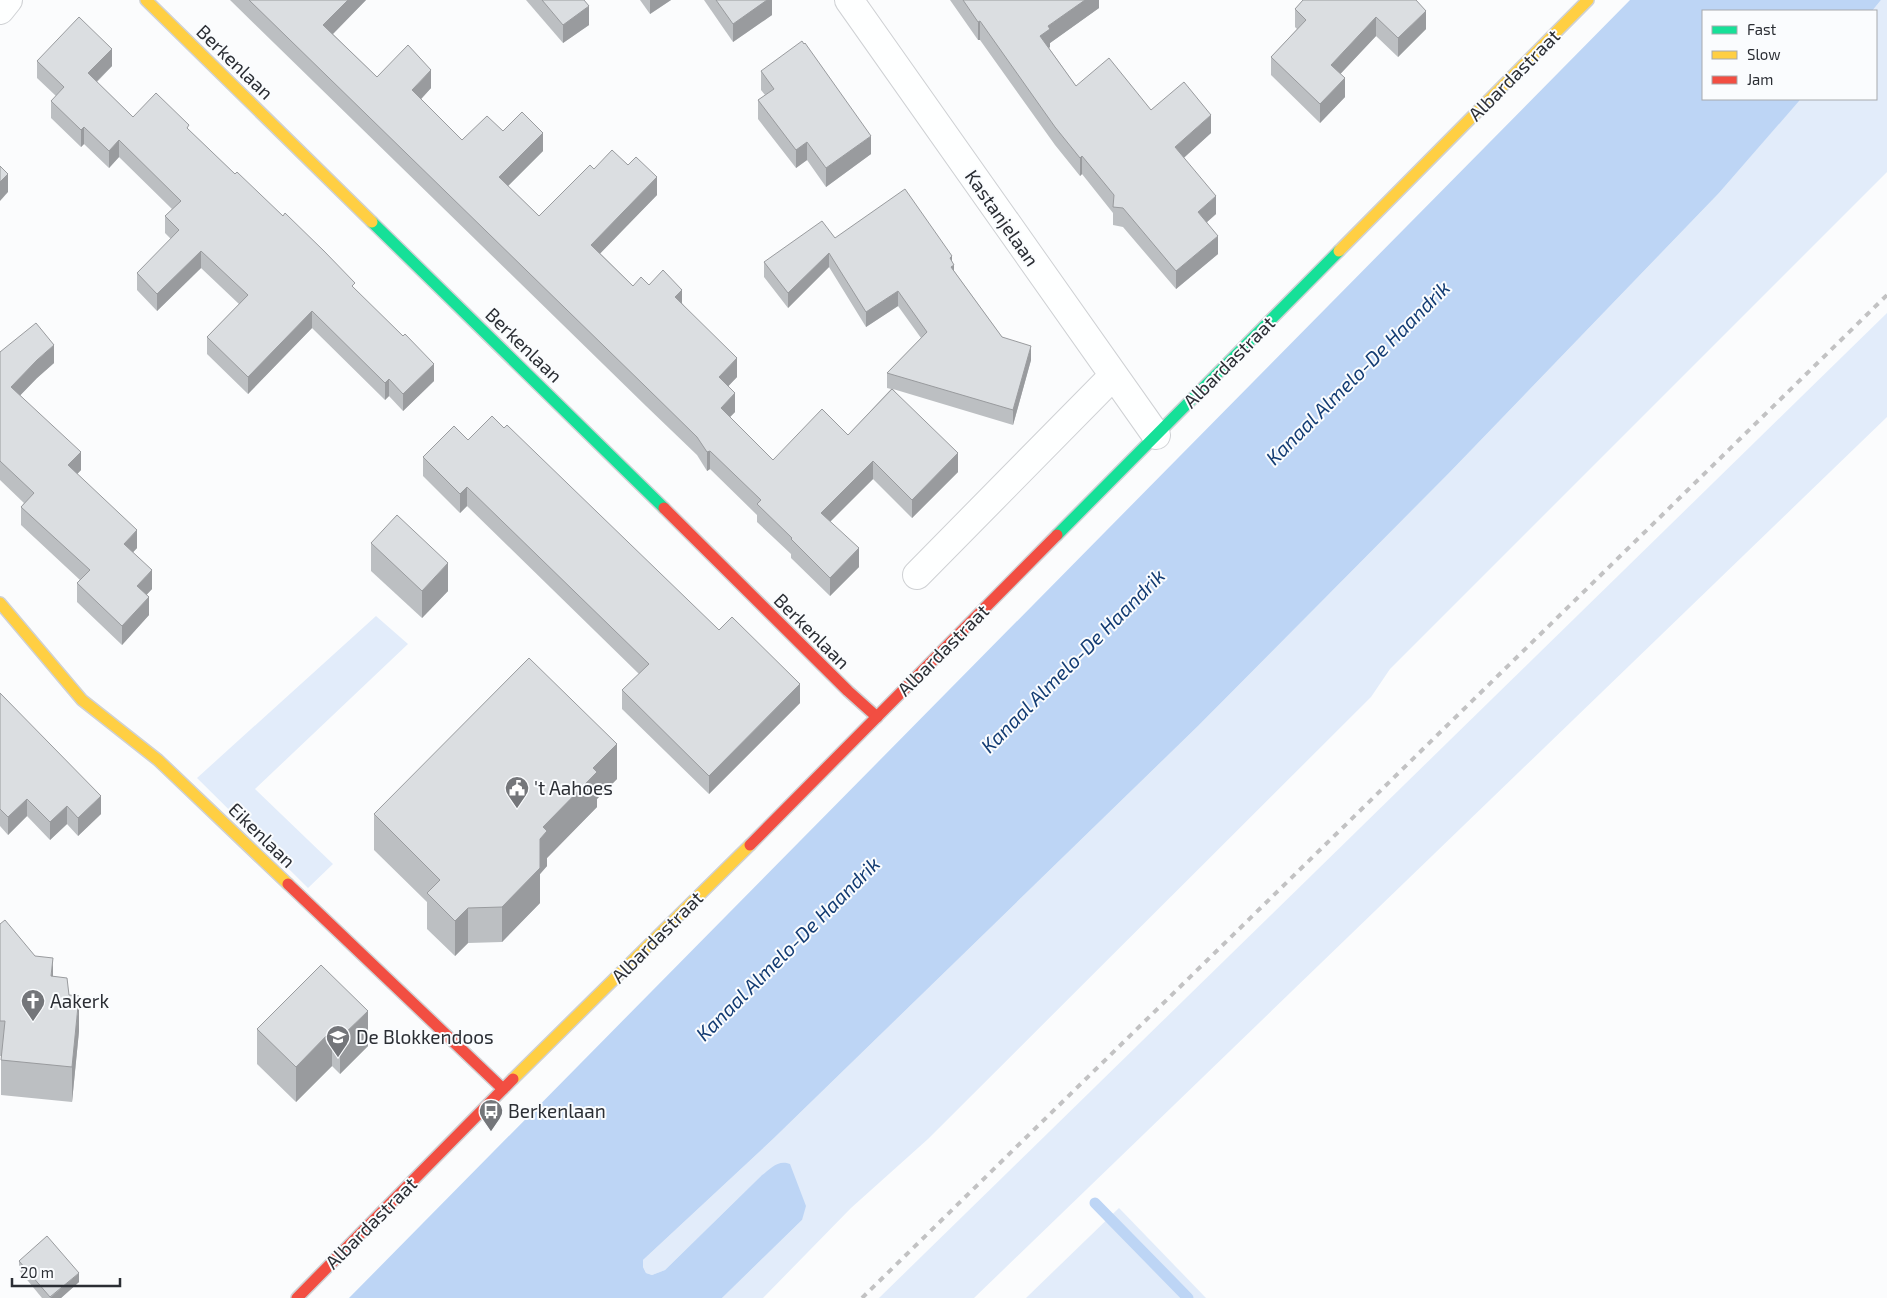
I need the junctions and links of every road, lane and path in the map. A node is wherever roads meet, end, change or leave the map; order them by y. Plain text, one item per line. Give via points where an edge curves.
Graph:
1 (8, 0) edge
2 (146, 0) edge
3 (849, 0) edge
4 (1588, 0) edge
5 (0, 10) edge
6 (1113, 376) junction
7 (1156, 435) junction
8 (917, 575) dead end
9 (0, 603) edge
10 (877, 717) junction
11 (503, 1089) junction
12 (297, 1298) edge

1 - 5 street
2 - 10 street, Berkenlaan
3 - 6 street, Kastanjelaan
4 - 7 street, Albardastraat
6 - 7 street, Kastanjelaan
6 - 8 street
7 - 10 street, Albardastraat
9 - 11 street, Eikenlaan via 82,700 158,760
10 - 11 street, Albardastraat
11 - 12 street, Albardastraat

